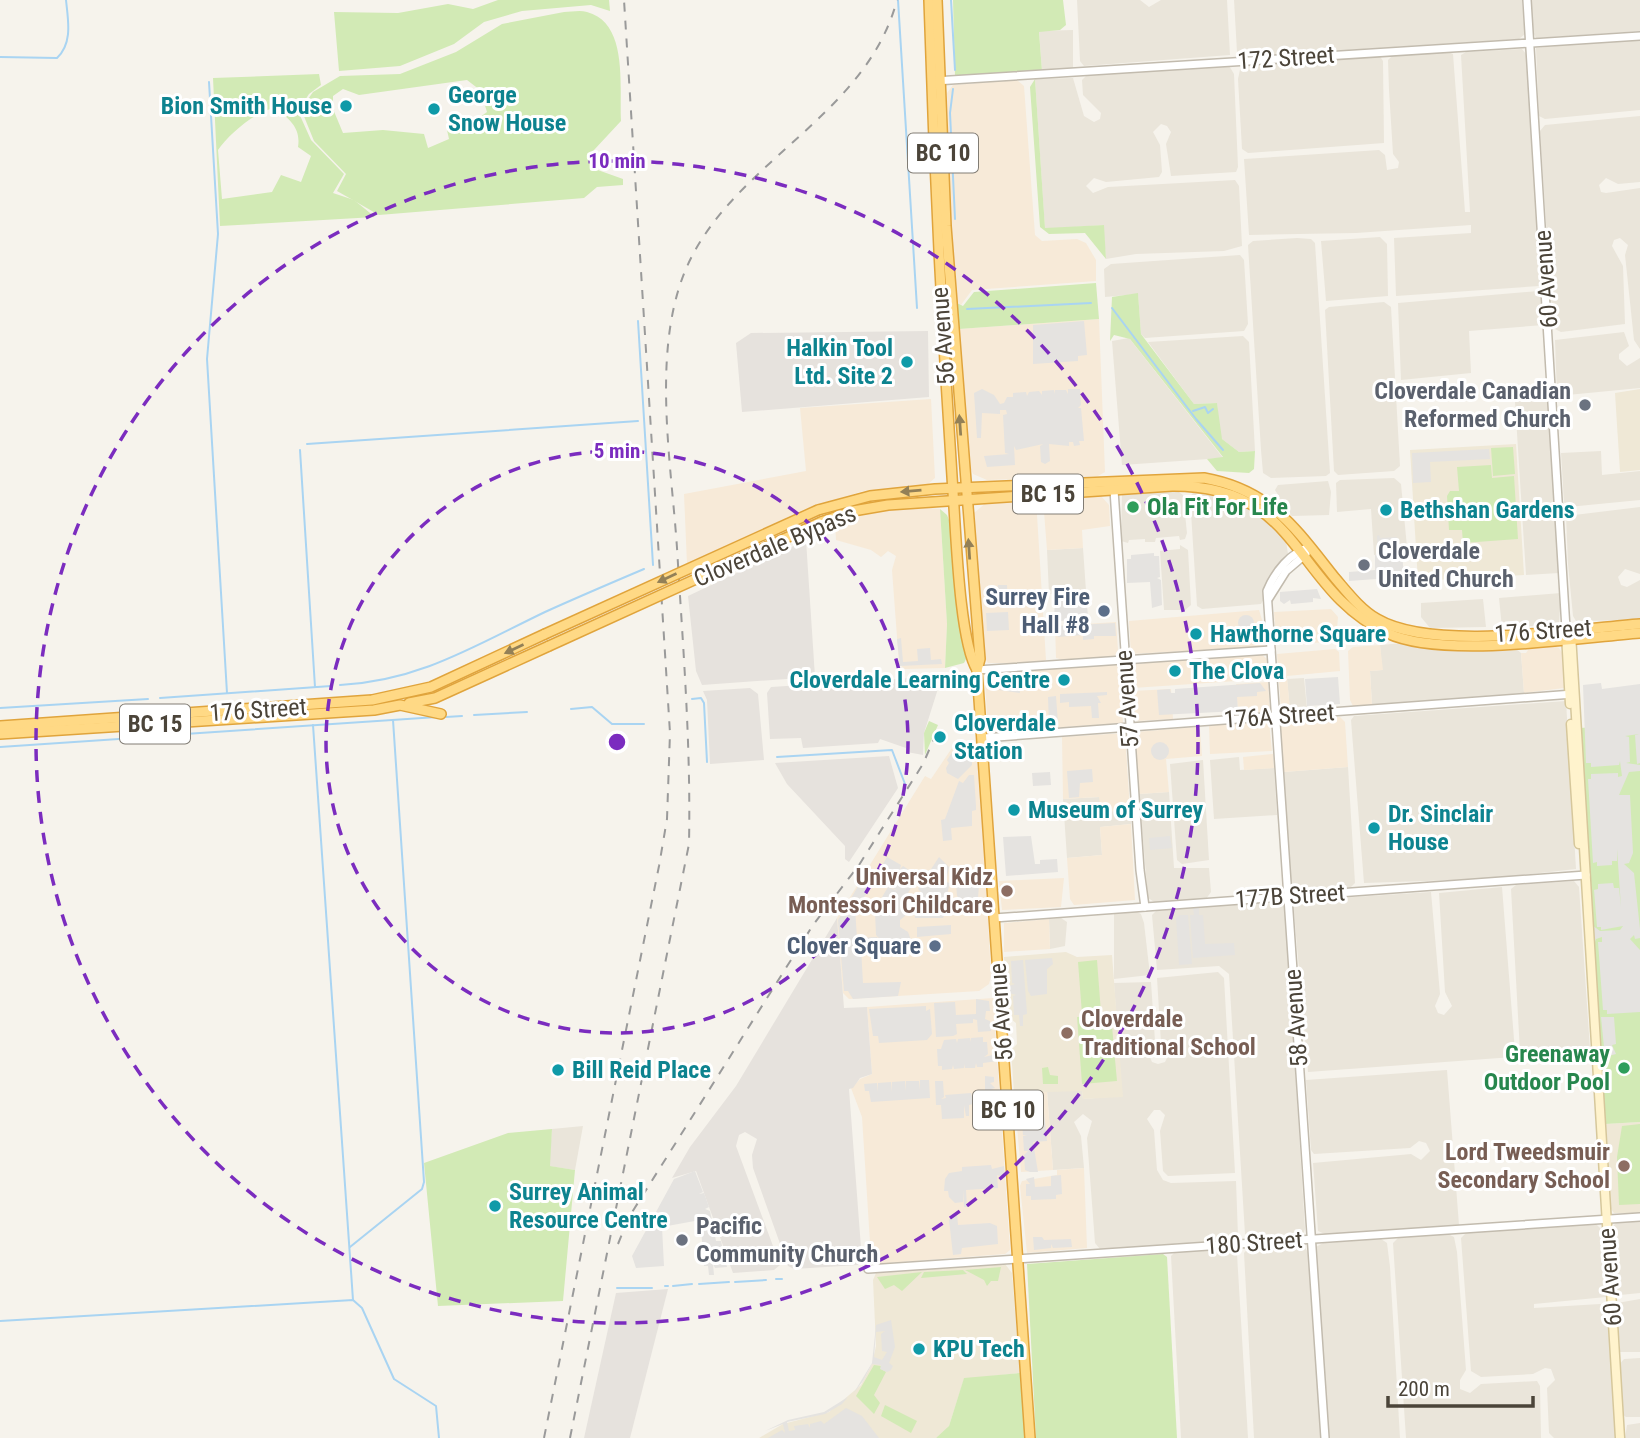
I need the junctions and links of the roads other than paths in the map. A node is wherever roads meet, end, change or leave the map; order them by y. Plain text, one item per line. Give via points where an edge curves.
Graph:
1 (929, 0) edge
2 (937, 0) edge
3 (1527, 0) edge
4 (1640, 36) edge
5 (1529, 43) junction
6 (936, 81) junction
7 (951, 465) junction
8 (963, 466) junction
9 (984, 487) junction
10 (953, 488) junction
11 (964, 488) junction
12 (935, 489) junction
13 (1114, 490) junction
14 (982, 499) junction
15 (954, 500) junction
16 (965, 500) junction
17 (934, 502) junction
18 (955, 518) junction
19 (967, 525) junction
20 (1306, 550) junction
21 (1640, 624) edge
22 (1640, 633) edge
23 (1568, 634) junction
24 (1447, 637) joint
25 (1271, 650) junction
26 (1125, 660) junction
27 (977, 670) junction
28 (431, 687) joint
29 (1572, 694) junction
30 (400, 705) junction
31 (441, 714) dead end
32 (1275, 716) junction
33 (0, 726) edge
34 (1129, 727) junction
35 (0, 734) edge
36 (984, 738) junction
37 (1577, 773) junction
38 (1584, 875) junction
39 (1287, 896) junction
40 (1145, 907) junction
41 (994, 918) junction
42 (1640, 1217) edge
43 (1606, 1219) junction
44 (1311, 1239) junction
45 (1018, 1259) junction
46 (868, 1269) dead end
47 (1030, 1438) edge
48 (1325, 1438) edge
49 (1620, 1438) edge

1 - 6 highway, 56 Avenue / BC 10
2 - 6 highway, 56 Avenue / BC 10
3 - 5 street, 60 Avenue
4 - 5 street, 172 Street
5 - 6 street, 172 Street
5 - 23 street, 60 Avenue
6 - 7 highway, 56 Avenue / BC 10 via 934,177
8 -> 6 highway, 56 Avenue / BC 10
7 - 10 highway, 56 Avenue / BC 10
7 - 12 highway
8 - 9 highway
8 - 11 highway, 56 Avenue / BC 10
9 - 11 highway, Cloverdale Bypass / BC 15
9 - 20 highway, Cloverdale Bypass / BC 15 via 1204,478 1240,487 1266,501 1287,519
10 - 11 highway, Cloverdale Bypass / BC 15
10 - 12 highway, Cloverdale Bypass / BC 15
10 - 15 highway, 56 Avenue / BC 10
11 - 16 highway, 56 Avenue / BC 10
12 -> 28 highway, Cloverdale Bypass / BC 15, bridge via 870,496 818,510
13 - 14 highway, Cloverdale Bypass / BC 15
13 - 20 highway, Cloverdale Bypass / BC 15 via 1186,486 1224,491 1261,508
13 - 26 street, 57 Avenue
14 - 16 highway, Cloverdale Bypass / BC 15
14 - 19 highway
15 - 16 highway, Cloverdale Bypass / BC 15
15 - 17 highway, Cloverdale Bypass / BC 15
15 - 18 highway, 56 Avenue / BC 10
16 - 19 highway, 56 Avenue / BC 10
17 - 18 highway
17 - 30 highway, Cloverdale Bypass / BC 15, bridge via 862,509 821,522 435,698
18 - 27 highway, 56 Avenue / BC 10 via 971,660
27 -> 19 highway, 56 Avenue / BC 10 via 980,659
20 - 23 highway, Cloverdale Bypass / BC 15 via 1343,601 1370,624 1404,640 1458,645
20 - 24 highway, Cloverdale Bypass / BC 15 via 1376,618 1401,629
20 - 25 street, 58 Avenue via 1282,566 1271,582
21 - 23 highway, 176 Street / BC 15
22 - 23 highway, BC 15
23 - 24 highway, 176 Street / BC 15
23 - 29 main road, 60 Avenue
25 - 26 street
25 - 32 street, 58 Avenue
26 - 27 street
26 - 34 street, 57 Avenue
27 - 36 highway, 56 Avenue / BC 10
28 - 33 highway, 176 Street / BC 15 via 372,700
29 - 32 street, 176A Street
29 - 37 main road, 60 Avenue
29 - 37 main road, 60 Avenue
30 - 31 highway
30 - 35 highway, BC 15
32 - 34 street, 176A Street
32 - 39 street, 58 Avenue
34 - 36 street, 176A Street
34 - 40 street, 57 Avenue
36 - 41 highway, 56 Avenue / BC 10
37 - 38 main road, 60 Avenue
37 - 38 main road, 60 Avenue
38 - 39 street, 177B Street
38 - 43 main road, 60 Avenue
39 - 40 street, 177B Street
39 - 44 street, 58 Avenue
40 - 41 street, 177B Street
41 - 45 highway, 56 Avenue / BC 10
42 - 43 street, 180 Street
43 - 44 street, 180 Street
43 - 49 main road, 60 Avenue
44 - 45 street, 180 Street
44 - 48 street, 58 Avenue
45 - 46 street, 180 Street
45 - 47 highway, 56 Avenue / BC 10

